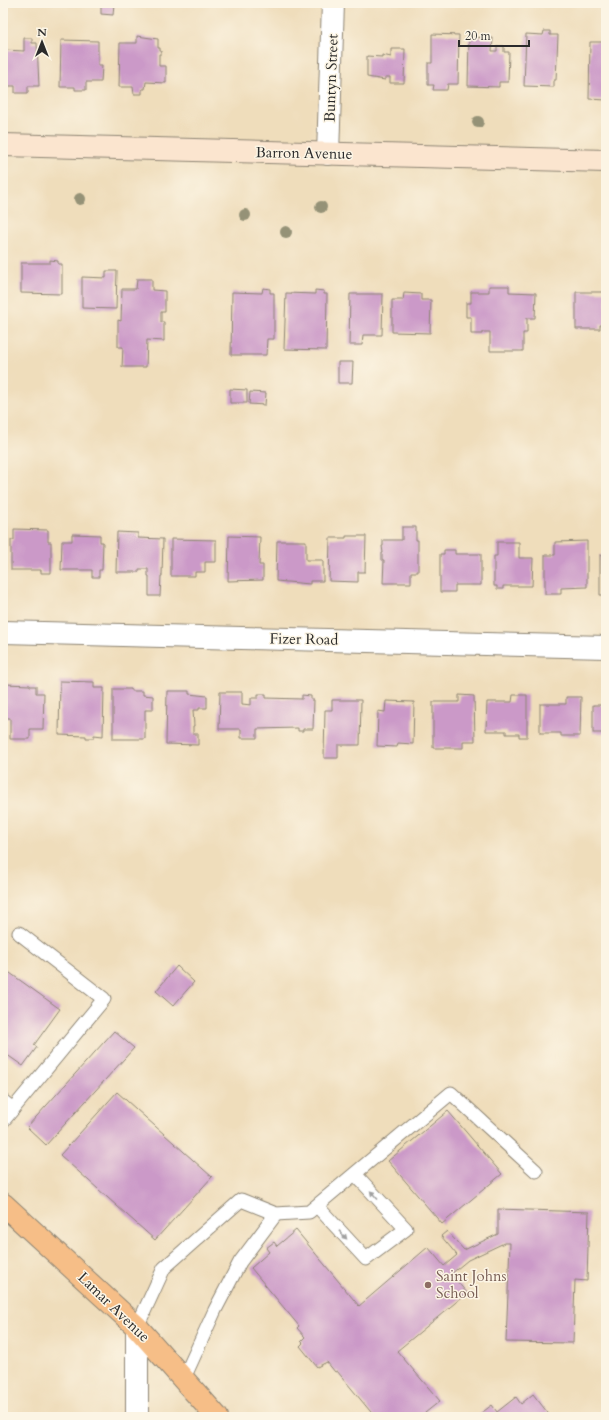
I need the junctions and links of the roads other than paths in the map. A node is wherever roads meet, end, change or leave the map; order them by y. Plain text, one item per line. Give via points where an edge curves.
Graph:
1 (333, 3) edge
2 (3, 145) edge
3 (328, 154) junction
4 (606, 161) edge
5 (3, 632) edge
6 (606, 647) edge
7 (19, 933) dead end
8 (8, 1105) edge
9 (3, 1121) edge
10 (536, 1171) dead end
11 (355, 1174) junction
12 (3, 1204) edge
13 (316, 1206) junction
14 (276, 1214) junction
15 (137, 1327) junction
16 (184, 1378) junction
17 (137, 1417) edge
18 (217, 1417) edge

1 - 3 street, Buntyn Street
2 - 3 main road, Barron Avenue
3 - 4 main road, Barron Avenue
5 - 6 street, Fizer Road
7 - 8 lane via 104,999
8 - 9 lane
10 - 11 lane via 451,1093
11 - 13 lane
13 -> 11 lane via 366,1259 406,1229
12 - 15 main road, Lamar Avenue
13 - 14 lane via 309,1212
14 - 15 lane via 241,1200 164,1268
14 - 16 lane via 240,1262
15 - 16 main road, Lamar Avenue
15 - 17 street
16 - 18 main road, Lamar Avenue

